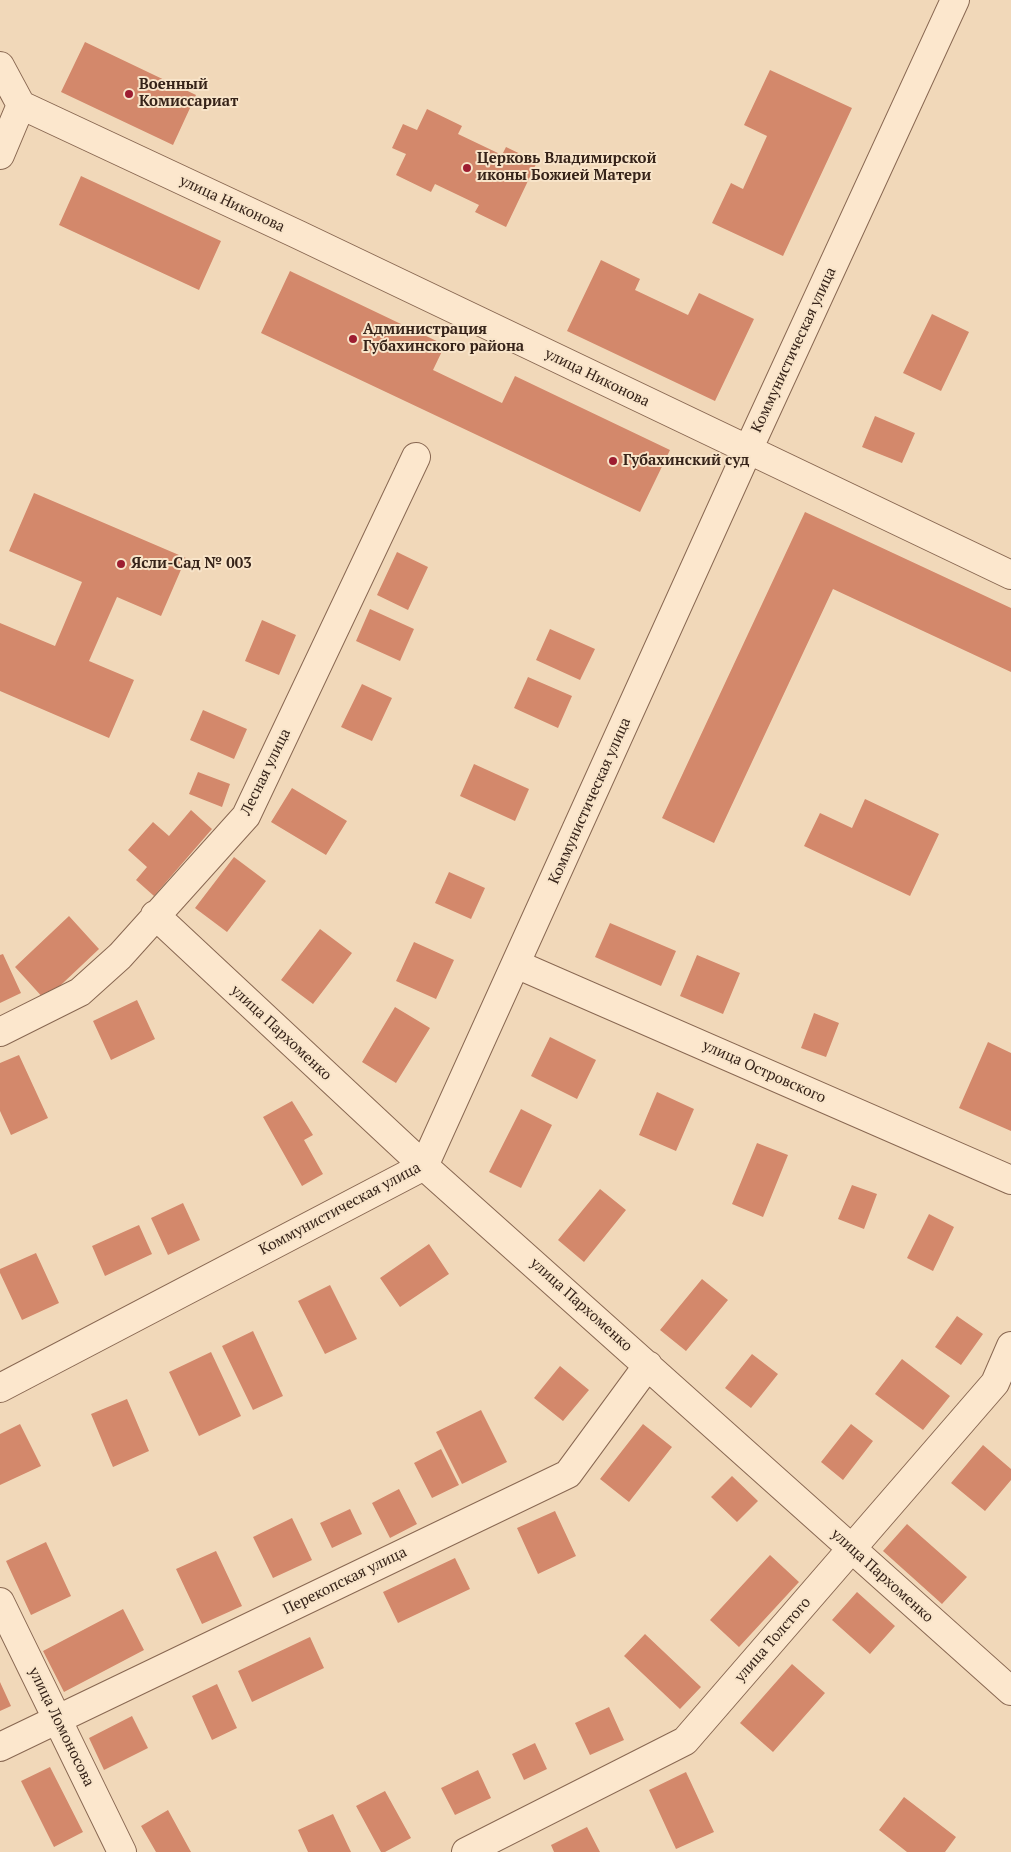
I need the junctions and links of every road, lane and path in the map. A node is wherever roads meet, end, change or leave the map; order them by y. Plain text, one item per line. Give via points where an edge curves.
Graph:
1 (955, 0) edge
2 (0, 66) edge
3 (21, 105) junction
4 (0, 155) edge
5 (748, 450) junction
6 (416, 457) dead end
7 (1011, 575) edge
8 (155, 915) junction
9 (516, 964) junction
10 (0, 1032) edge
11 (424, 1166) junction
12 (1011, 1180) edge
13 (1011, 1346) edge
14 (648, 1365) junction
15 (0, 1388) edge
16 (852, 1550) junction
17 (0, 1602) edge
18 (1011, 1691) edge
19 (58, 1719) junction
20 (0, 1747) edge
21 (122, 1852) edge
22 (466, 1852) edge

1 - 5 street, Коммунистическая улица
2 - 3 street
3 - 4 street
3 - 5 street, улица Никонова
5 - 7 street, улица Никонова
5 - 9 street, Коммунистическая улица
6 - 8 street, Лесная улица via 246,816
8 - 10 street, Лесная улица via 120,956 80,992
8 - 11 street, улица Пархоменко
9 - 11 street, Коммунистическая улица
9 - 12 street, улица Островского
11 - 14 street, улица Пархоменко
11 - 15 street, Коммунистическая улица
13 - 16 street, улица Толстого via 996,1383
14 - 16 street, улица Пархоменко
14 - 19 street, Перекопская улица via 568,1474
16 - 18 street, улица Пархоменко
16 - 22 street, улица Толстого via 685,1741
17 - 19 street, улица Ломоносова
19 - 20 street, Перекопская улица
19 - 21 street, улица Ломоносова

